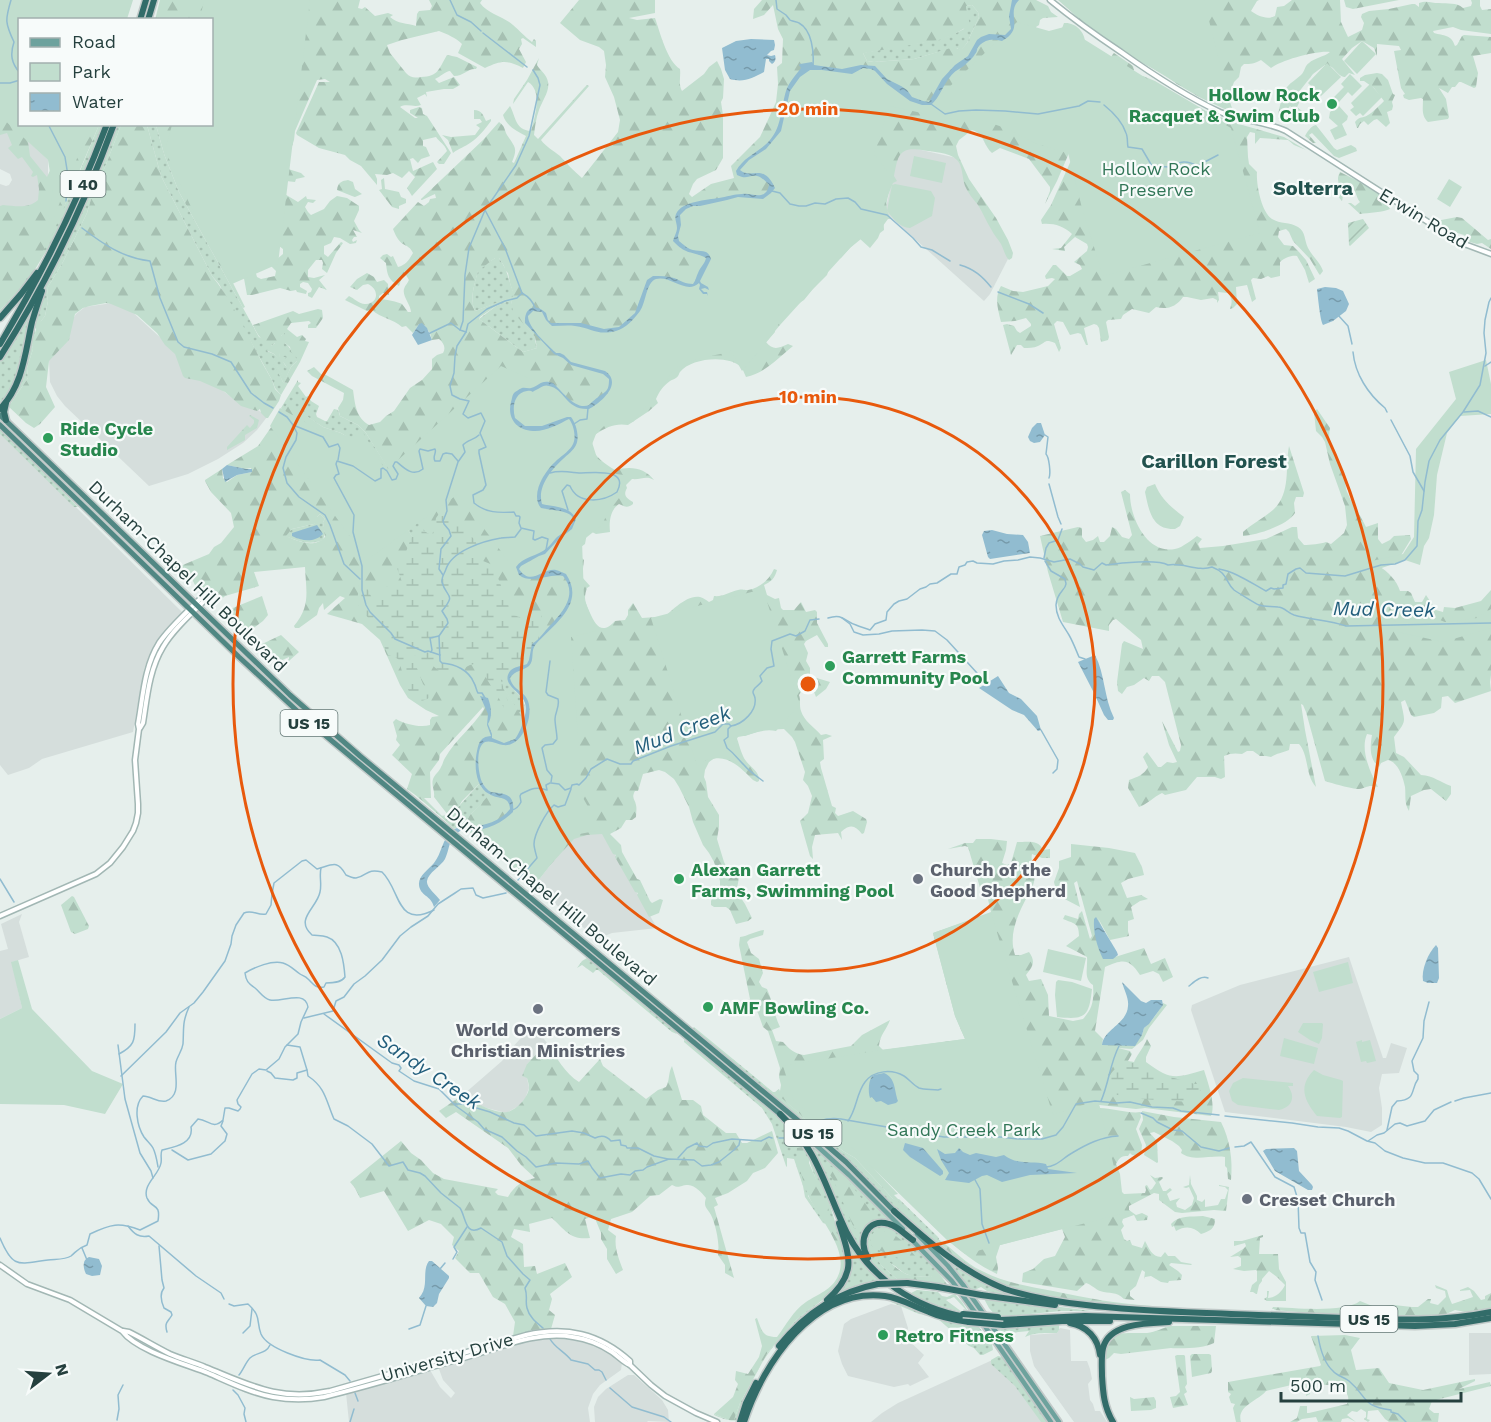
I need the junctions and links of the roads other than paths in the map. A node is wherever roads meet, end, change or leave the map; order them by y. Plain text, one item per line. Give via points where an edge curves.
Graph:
1 (146, 0) edge
2 (154, 0) edge
3 (1050, 0) edge
4 (142, 18) edge
5 (149, 18) edge
6 (106, 126) edge
7 (113, 126) edge
8 (56, 242) junction
9 (1491, 254) edge
10 (47, 276) junction
11 (0, 318) edge
12 (0, 344) edge
13 (0, 357) edge
14 (6, 402) junction
15 (0, 409) edge
16 (0, 415) edge
17 (6, 420) junction
18 (0, 425) edge
19 (202, 601) dead end
20 (197, 606) junction
21 (192, 611) junction
22 (460, 843) junction
23 (0, 916) edge
24 (686, 1031) junction
25 (780, 1114) junction
26 (824, 1177) junction
27 (894, 1210) junction
28 (913, 1240) junction
29 (0, 1265) edge
30 (1119, 1308) junction
31 (817, 1309) junction
32 (1150, 1311) junction
33 (1491, 1312) edge
34 (966, 1318) junction
35 (1491, 1318) edge
36 (1190, 1319) junction
37 (1000, 1321) junction
38 (1180, 1321) junction
39 (1025, 1324) junction
40 (717, 1422) edge
41 (742, 1422) edge
42 (1051, 1422) edge
43 (1059, 1422) edge
44 (1112, 1422) edge

1 - 4 highway
2 - 5 highway
3 - 9 main road, Erwin Road via 1172,86 1223,113 1286,131 1453,238
6 - 8 highway, I 40
7 - 10 highway, I 40 via 81,207
8 - 11 highway via 37,273
8 - 12 highway, I 40
10 - 13 highway, I 40
10 - 14 highway via 34,313 22,370
14 - 15 highway
14 - 17 highway
16 - 17 highway, Durham-Chapel Hill Boulevard / US 15
17 - 20 highway, Durham-Chapel Hill Boulevard / US 15
18 - 21 highway, Durham-Chapel Hill Boulevard / US 15
19 - 20 main road
20 - 21 main road
20 - 22 highway, Durham-Chapel Hill Boulevard / US 15 via 296,701
21 - 22 highway, Durham-Chapel Hill Boulevard / US 15 via 308,722 433,826
21 - 23 main road via 165,635 149,666 135,760 138,813 123,847 96,874
22 - 24 highway, Durham-Chapel Hill Boulevard / US 15
22 - 24 highway, Durham-Chapel Hill Boulevard / US 15 via 649,1005
24 - 25 highway, Durham-Chapel Hill Boulevard / US 15
24 - 27 highway, Durham-Chapel Hill Boulevard / US 15 via 821,1140
25 - 26 highway, US 15 via 805,1143
25 - 28 main road, Durham-Chapel Hill Boulevard via 842,1168
26 - 31 highway via 849,1262 842,1285
26 - 34 highway, US 15 via 851,1239 881,1277 915,1301
27 - 30 highway, US 15 via 961,1266 1003,1288 1041,1299
27 - 43 main road, Durham-Chapel Hill Boulevard via 960,1281
28 - 34 highway via 892,1225 880,1223 868,1229 862,1244 865,1254 888,1279 908,1293
28 - 42 main road, Durham-Chapel Hill Boulevard via 961,1293
29 - 40 main road, University Drive via 27,1284 67,1299 166,1358 255,1389 296,1395 322,1393 526,1335 553,1331 599,1340 621,1353 665,1396
30 - 31 highway, bridge via 1046,1304 907,1283 861,1288
30 - 32 highway, US 15
31 - 41 highway via 772,1356 750,1395
32 - 33 highway, US 15 via 1400,1320
32 - 37 highway via 1064,1313
34 - 37 highway, bridge
34 - 37 highway, bridge
34 - 41 highway via 930,1313 886,1296 842,1302 807,1322 785,1346 759,1385
35 - 36 highway, US 15 via 1415,1326
36 - 37 highway, US 15 via 1079,1316
36 - 38 highway
37 - 39 highway
38 - 39 highway
38 - 44 highway via 1125,1327 1106,1341 1102,1354 1103,1397
39 - 44 highway via 1070,1323 1091,1333 1099,1350 1104,1408

